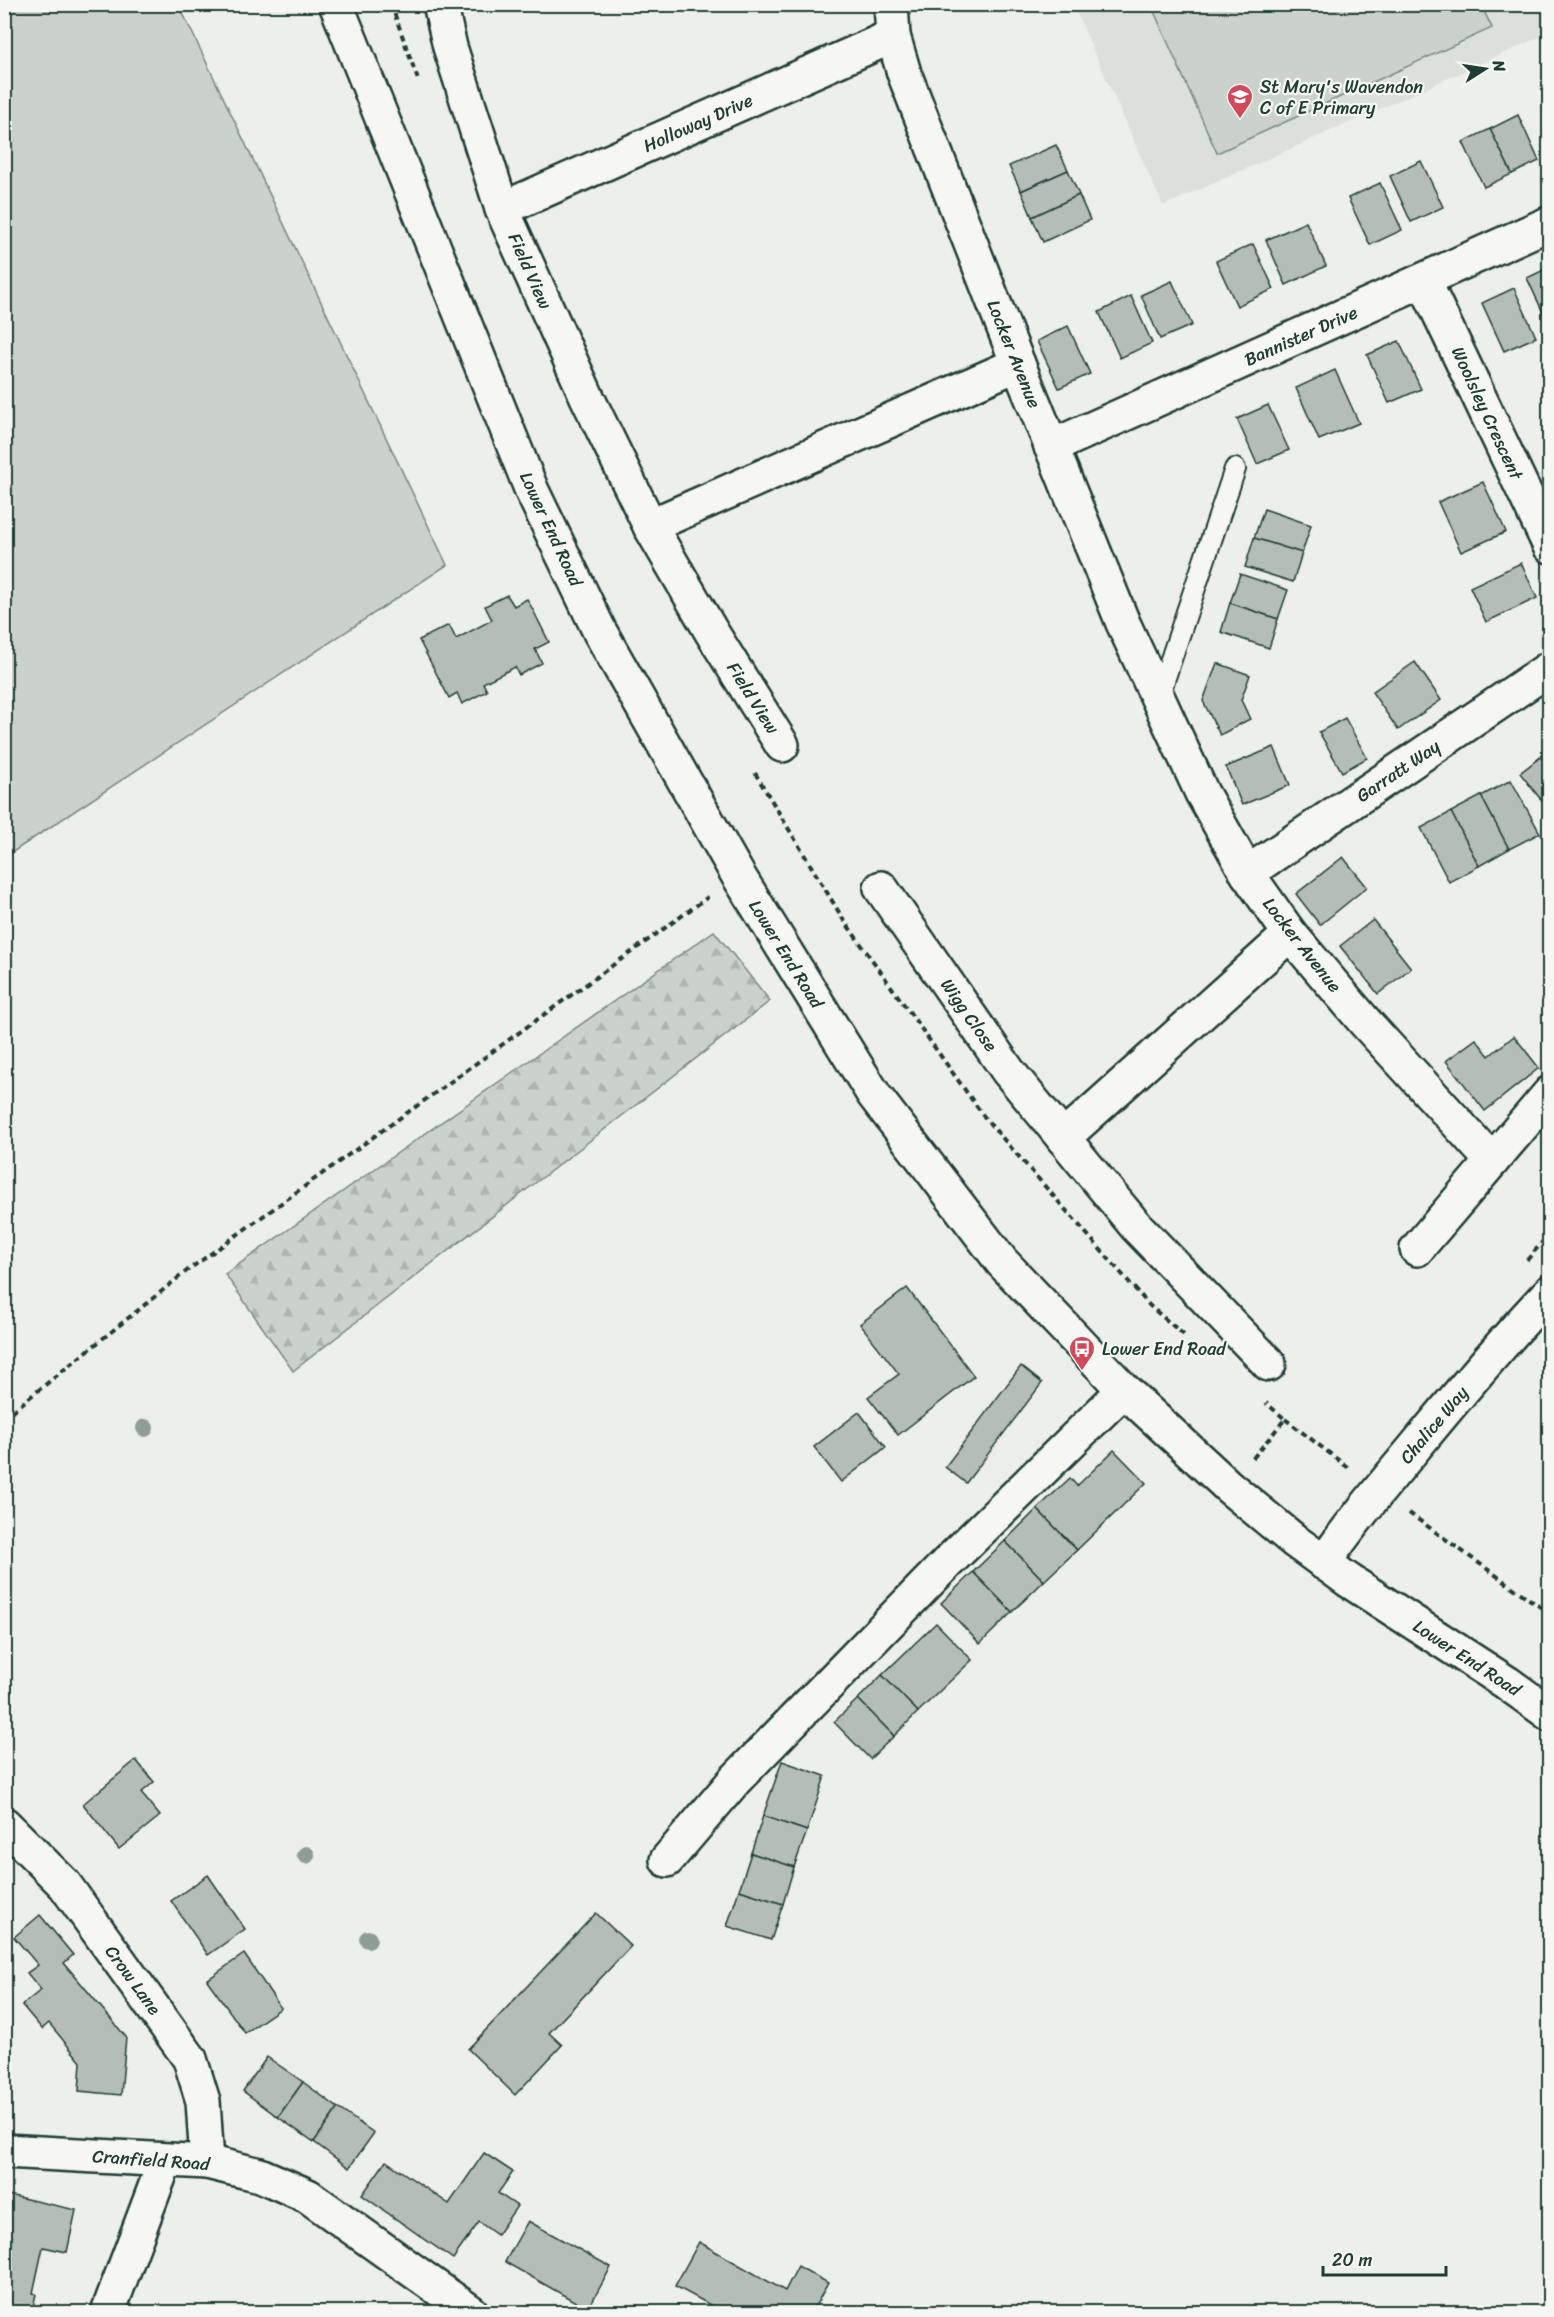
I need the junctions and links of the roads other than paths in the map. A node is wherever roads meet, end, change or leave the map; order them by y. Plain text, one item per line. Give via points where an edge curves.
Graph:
1 (336, 4) edge
2 (440, 4) edge
3 (892, 20) edge
4 (502, 209) junction
5 (1550, 223) edge
6 (1424, 281) junction
7 (1018, 364) junction
8 (1052, 447) junction
9 (1235, 469) dead end
10 (650, 526) junction
11 (1550, 546) edge
12 (1550, 668) edge
13 (1158, 698) junction
14 (782, 745) dead end
15 (1247, 873) junction
16 (881, 888) dead end
17 (1290, 934) junction
18 (1550, 1093) edge
19 (1063, 1138) junction
20 (1492, 1161) junction
21 (1417, 1249) dead end
22 (1550, 1292) edge
23 (1269, 1364) dead end
24 (1124, 1390) junction
25 (1324, 1563) junction
26 (1550, 1714) edge
27 (4, 1824) edge
28 (666, 1860) dead end
29 (4, 2151) edge
30 (165, 2161) junction
31 (207, 2162) junction
32 (108, 2313) edge
33 (471, 2313) edge

1 - 24 street, Lower End Road via 532,491 600,633 738,875 874,1095 1002,1263
2 - 4 street, Field View
3 - 4 street, Holloway Drive
3 - 7 street, Locker Avenue via 904,74
4 - 10 street, Field View
5 - 6 street, Bannister Drive
6 - 8 street, Bannister Drive
6 - 11 street, Woolsley Crescent
7 - 8 street, Locker Avenue
7 - 10 street
8 - 13 street, Locker Avenue via 1123,623
9 - 13 lane
10 - 14 street, Field View
12 - 15 street, Garratt Way
13 - 15 street, Locker Avenue via 1202,793
15 - 17 street, Locker Avenue
16 - 19 street, Wigg Close via 1008,1071
17 - 19 street
17 - 20 street, Locker Avenue
18 - 20 street
19 - 23 street, Wigg Close via 1135,1225
20 - 21 street
22 - 25 street, Chalice Way via 1504,1341 1342,1536
24 - 25 street, Lower End Road via 1229,1487
24 - 28 street via 946,1563 735,1780
25 - 26 street, Lower End Road
27 - 31 street, Crow Lane via 65,1885 189,2059 203,2101
29 - 30 street, Cranfield Road
30 - 31 street, Cranfield Road
30 - 32 street
31 - 33 street, Cranfield Road via 260,2175 308,2196

